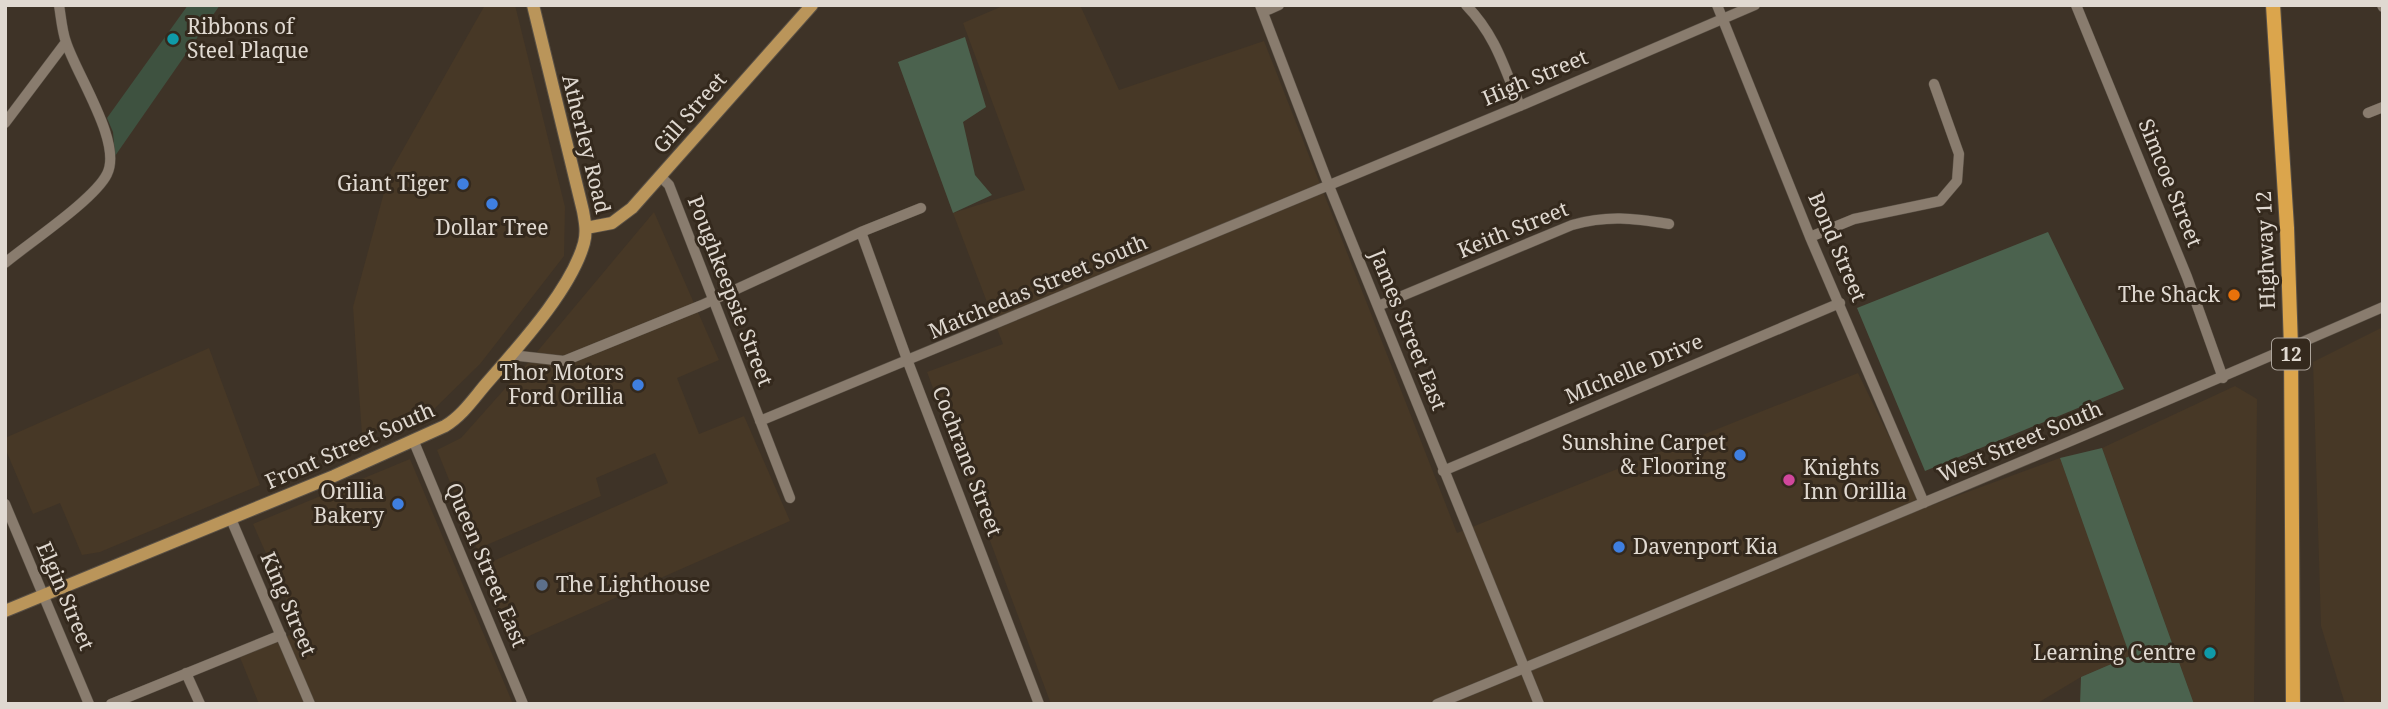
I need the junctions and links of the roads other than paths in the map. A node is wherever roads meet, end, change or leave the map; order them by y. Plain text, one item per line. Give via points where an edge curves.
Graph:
1 (59, 5) edge
2 (533, 5) edge
3 (812, 5) edge
4 (1279, 5) edge
5 (1466, 5) edge
6 (1717, 5) edge
7 (1755, 5) edge
8 (2076, 5) edge
9 (2273, 5) edge
10 (1262, 8) edge
11 (1723, 19) junction
12 (66, 42) junction
13 (1934, 84) dead end
14 (1520, 106) junction
15 (2383, 107) edge
16 (2368, 113) dead end
17 (5, 123) edge
18 (660, 176) junction
19 (1329, 186) junction
20 (921, 208) dead end
21 (1668, 224) dead end
22 (586, 228) junction
23 (861, 232) junction
24 (1810, 237) junction
25 (5, 262) edge
26 (714, 299) junction
27 (1840, 303) junction
28 (1378, 306) junction
29 (2383, 307) edge
30 (2291, 347) junction
31 (511, 355) junction
32 (908, 362) junction
33 (2223, 378) junction
34 (760, 421) junction
35 (414, 442) junction
36 (1443, 471) junction
37 (790, 498) dead end
38 (1924, 503) junction
39 (5, 504) edge
40 (231, 519) junction
41 (44, 595) junction
42 (5, 611) edge
43 (281, 635) junction
44 (1524, 668) junction
45 (186, 673) junction
46 (89, 704) edge
47 (111, 704) edge
48 (200, 704) edge
49 (310, 704) edge
50 (523, 704) edge
51 (1039, 704) edge
52 (1437, 704) edge
53 (1539, 704) edge
54 (2294, 704) edge

1 - 12 street
2 - 22 main road, Atherley Road
3 - 18 main road, Gill Street
4 - 10 street
5 - 14 street via 1484,23 1498,49
6 - 11 street, Bond Street
7 - 11 street, High Street
8 - 33 street, Simcoe Street via 2187,277
9 - 30 highway, Highway 12 / 12
10 - 19 street, James Street East
11 - 14 street, High Street
11 - 24 street, Bond Street
12 - 17 street
12 - 25 street via 110,148 108,172 81,202
13 - 24 street via 1959,154 1957,181 1940,201 1854,219
14 - 19 street, High Street
15 - 16 street
18 - 22 main road, Gill Street via 616,221
18 - 26 street, Poughkeepsie Street via 669,185
19 - 28 street, James Street East
19 - 32 street, Matchedas Street South
20 - 23 street
21 - 28 street, Keith Street via 1620,218 1585,221
22 - 31 main road, Atherley Road via 567,282
23 - 26 street
23 - 32 street, Cochrane Street
24 - 27 street, Bond Street
26 - 31 street via 564,361
26 - 34 street, Poughkeepsie Street
27 - 36 street, MIchelle Drive
27 - 38 street, Bond Street
28 - 36 street, James Street East
29 - 30 street, West Street South
30 - 33 street, West Street South
30 - 54 highway, Highway 12 / 12
31 - 35 main road, Front Street South via 451,423
32 - 34 street, Matchedas Street South
32 - 51 street, Cochrane Street
33 - 38 street, West Street South
34 - 37 street, Poughkeepsie Street
35 - 40 main road, Front Street South
35 - 50 street, Queen Street East
36 - 44 street, James Street East
38 - 44 street, West Street South
39 - 41 street, Elgin Street
40 - 41 main road, Front Street South
40 - 43 street, King Street
41 - 42 main road, Front Street South
41 - 46 street, Elgin Street
43 - 45 street
43 - 49 street, King Street
44 - 52 street, West Street South
44 - 53 street, James Street East
45 - 47 street
45 - 48 street

